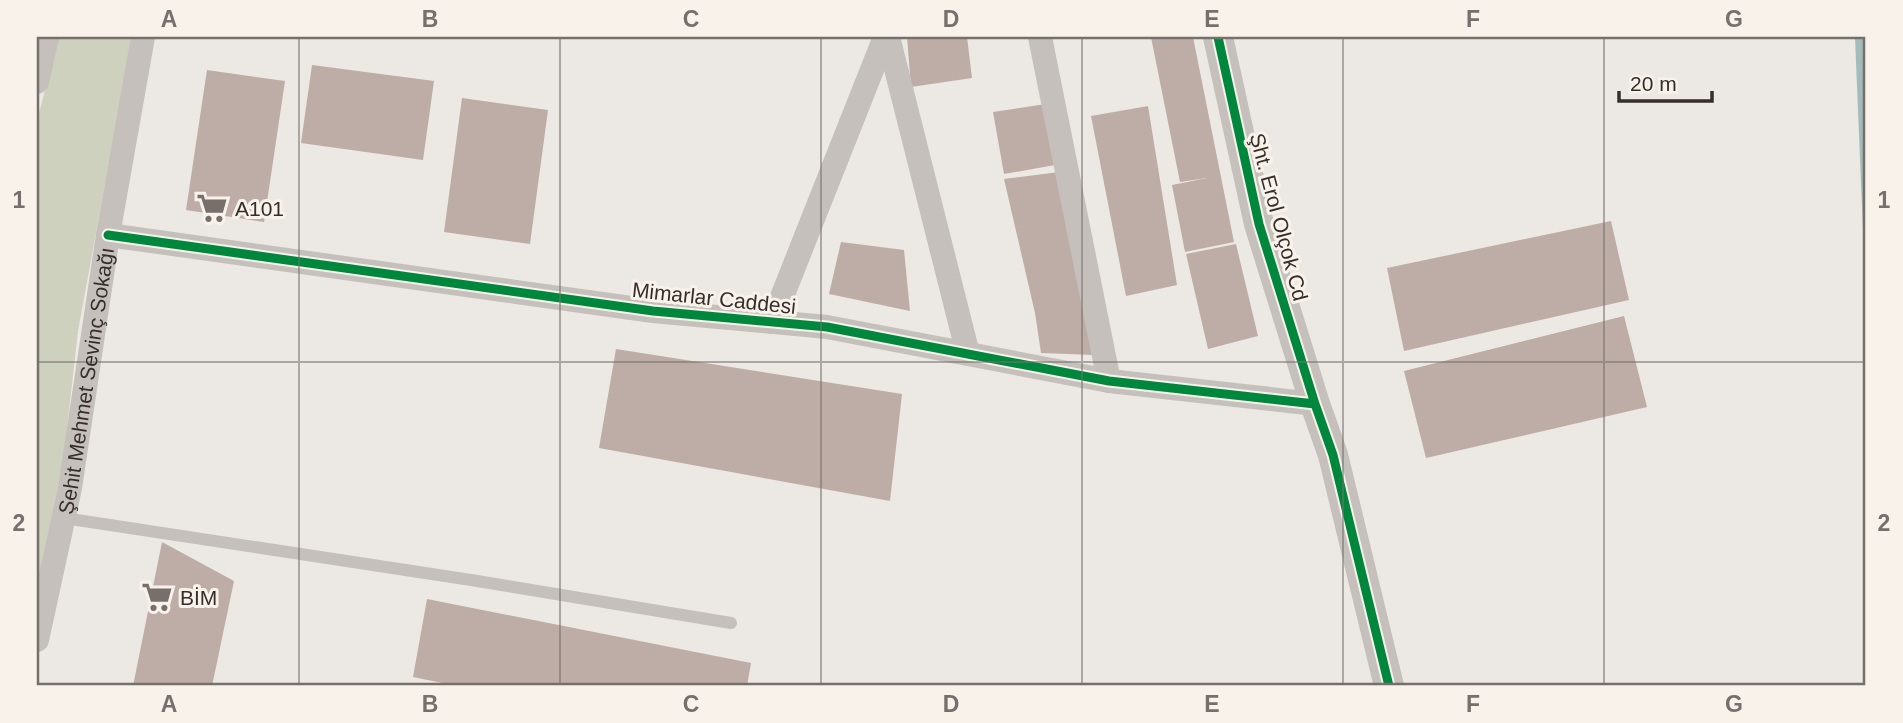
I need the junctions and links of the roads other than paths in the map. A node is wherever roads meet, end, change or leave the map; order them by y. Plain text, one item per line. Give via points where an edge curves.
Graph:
1 (47, 37) edge
2 (143, 37) edge
3 (887, 37) edge
4 (1040, 37) edge
5 (1218, 37) edge
6 (37, 82) edge
7 (108, 235) junction
8 (772, 322) junction
9 (968, 354) junction
10 (1108, 381) junction
11 (1315, 404) junction
12 (64, 518) junction
13 (731, 623) dead end
14 (37, 640) edge
15 (1390, 686) edge

1 - 6 street
2 - 7 street, Şehit Mehmet Sevinç Sokağı
3 - 8 street
3 - 9 street
4 - 10 street
5 - 11 street, Şht. Erol Olçok Cd via 1259,224
7 - 8 street, Mimarlar Caddesi via 639,309
7 - 12 street, Şehit Mehmet Sevinç Sokağı
8 - 9 street, Mimarlar Caddesi via 827,327
9 - 10 street, Mimarlar Caddesi
10 - 11 street, Mimarlar Caddesi
11 - 15 street, Şht. Erol Olçok Cd via 1333,455
12 - 13 lane
12 - 14 street, Şehit Mehmet Sevinç Sokağı

